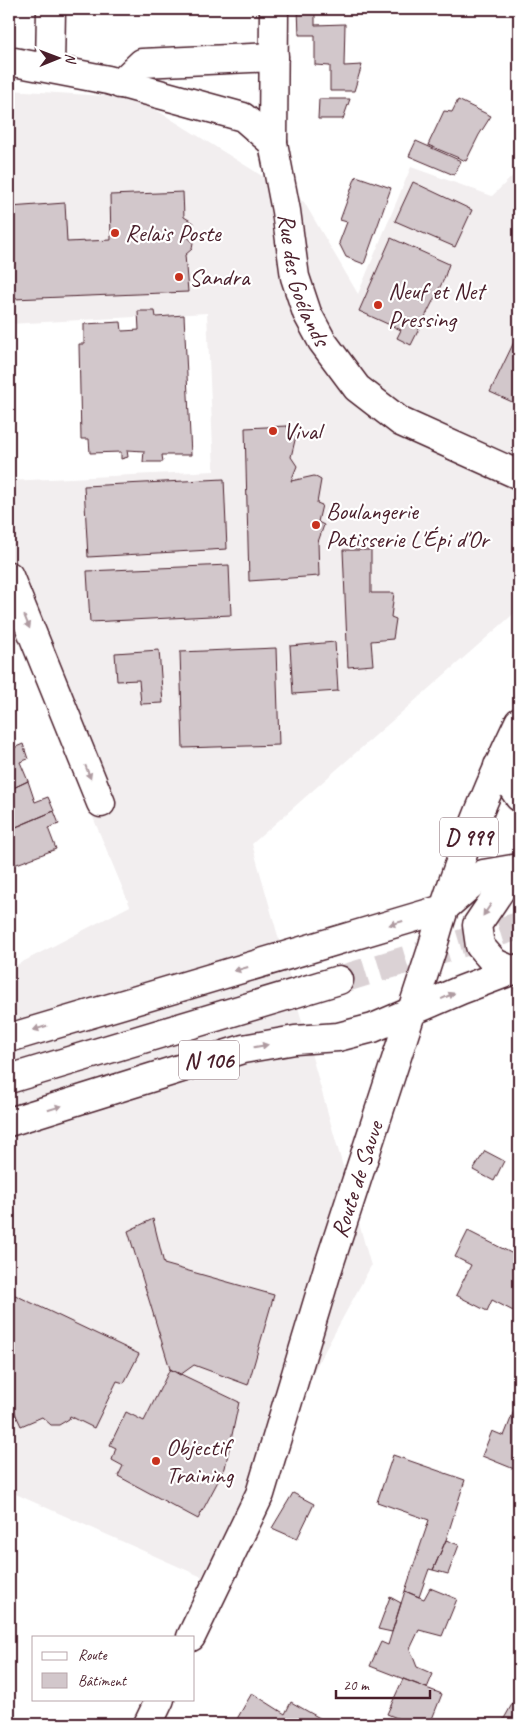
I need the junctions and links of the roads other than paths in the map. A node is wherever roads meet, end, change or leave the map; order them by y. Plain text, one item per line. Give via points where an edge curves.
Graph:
1 (51, 9) edge
2 (274, 9) edge
3 (274, 57) junction
4 (9, 60) edge
5 (50, 68) junction
6 (120, 84) junction
7 (273, 143) junction
8 (519, 475) edge
9 (9, 576) edge
10 (519, 722) edge
11 (498, 766) junction
12 (519, 797) edge
13 (101, 803) dead end
14 (517, 869) edge
15 (443, 909) junction
16 (515, 969) edge
17 (339, 980) tunnel mouth
18 (411, 1012) junction
19 (9, 1038) edge
20 (9, 1080) edge
21 (9, 1122) edge
22 (191, 1636) edge
23 (160, 1700) edge
24 (148, 1724) edge

1 - 5 main road
2 - 3 main road, Rue des Goélands
3 - 6 main road via 142,63
3 - 7 main road, Rue des Goélands
4 - 5 main road
5 - 6 main road
6 - 7 main road via 243,117
7 - 8 main road, Rue des Goélands via 295,277 307,313 322,341 357,388 401,422
9 -> 13 main road
10 - 11 main road, Route de Sauve / D 999
11 - 12 main road
11 - 15 main road, Route de Sauve / D 999
14 - 15 main road via 483,874
14 -> 16 main road via 477,924 480,946 495,963
15 - 18 main road, Route de Sauve / D 999
15 -> 19 main road
18 -> 16 main road, N 106
17 - 20 main road, N 106
21 -> 18 main road, N 106 via 243,1049 294,1040 338,1037 373,1028
18 - 22 main road, Route de Sauve / D 999 via 260,1494
23 - 24 main road

